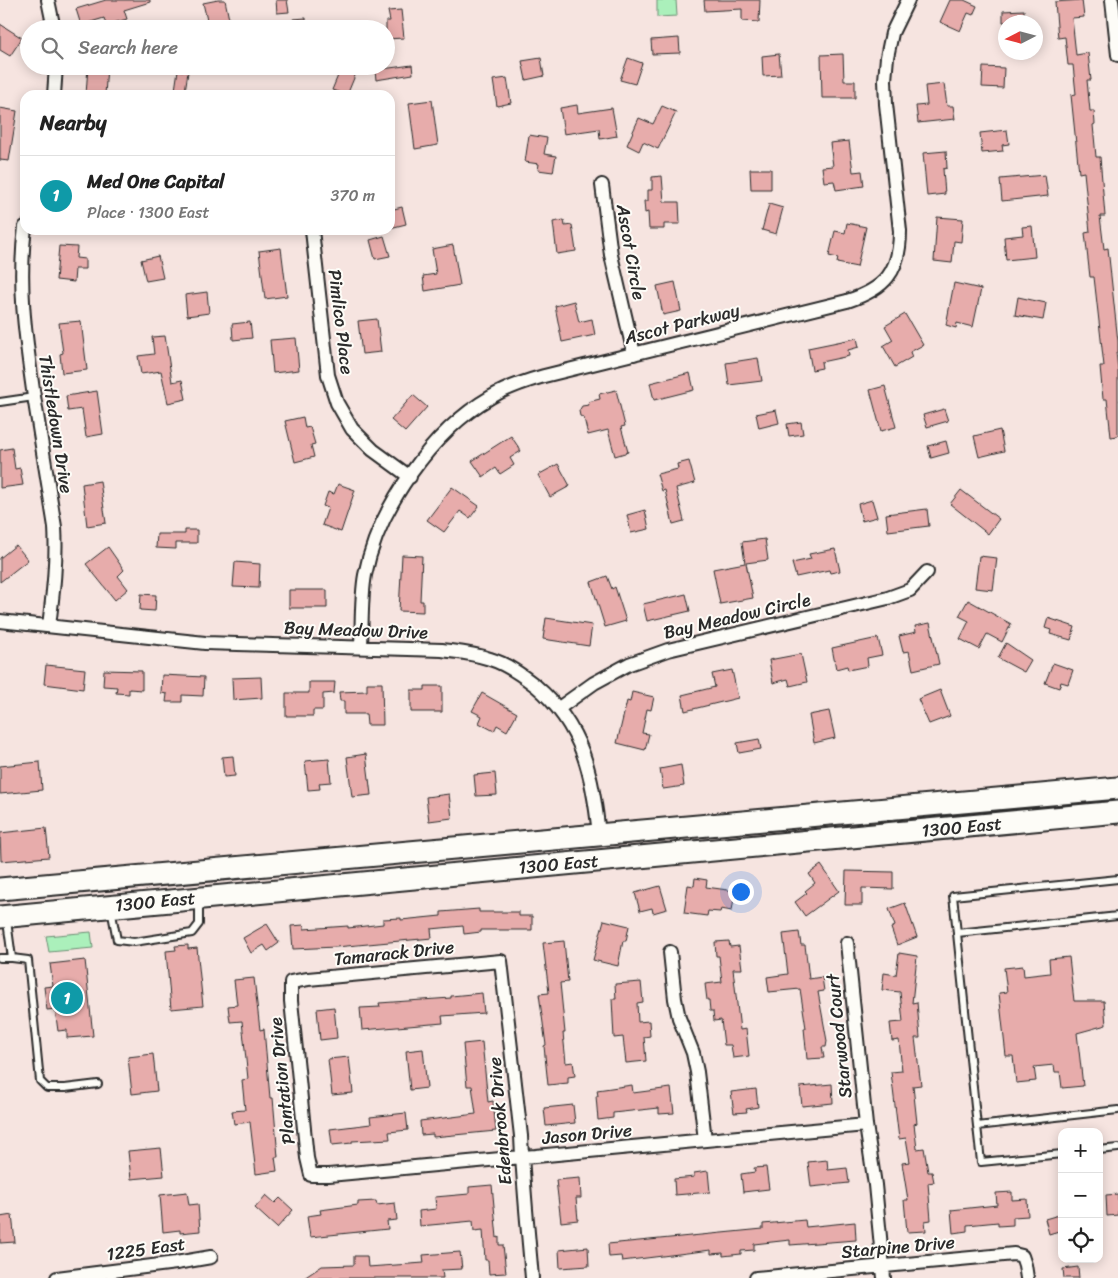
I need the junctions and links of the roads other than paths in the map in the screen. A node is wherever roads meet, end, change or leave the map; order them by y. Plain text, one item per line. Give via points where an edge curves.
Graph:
1 (48, 0) edge
2 (908, 0) edge
3 (1112, 0) edge
4 (1116, 14) edge
5 (52, 20) edge
6 (1118, 55) edge
7 (55, 75) edge
8 (54, 90) edge
9 (602, 184) dead end
10 (24, 235) edge
11 (313, 235) edge
12 (634, 354) junction
13 (34, 397) junction
14 (0, 402) edge
15 (410, 477) junction
16 (927, 572) dead end
17 (0, 621) edge
18 (49, 626) junction
19 (361, 647) junction
20 (559, 708) junction
21 (1118, 788) edge
22 (1118, 812) edge
23 (599, 835) junction
24 (476, 871) junction
25 (1118, 879) edge
26 (0, 889) edge
27 (199, 896) junction
28 (110, 906) junction
29 (1118, 916) edge
30 (3, 917) edge
31 (956, 933) junction
32 (847, 943) dead end
33 (670, 952) dead end
34 (0, 958) edge
35 (12, 958) junction
36 (501, 961) joint
37 (291, 982) joint
38 (98, 1084) dead end
39 (1118, 1110) edge
40 (866, 1125) junction
41 (977, 1126) junction
42 (705, 1140) junction
43 (1118, 1148) edge
44 (1103, 1150) edge
45 (1058, 1154) edge
46 (522, 1157) junction
47 (311, 1175) joint
48 (211, 1257) dead end
49 (884, 1272) edge
50 (57, 1278) edge
51 (532, 1278) edge
52 (756, 1278) edge
53 (1027, 1278) edge

1 - 5 street
2 - 12 street, Ascot Parkway via 892,33 885,80 900,231 900,246 892,273 864,296
3 - 4 street
4 - 6 street
7 - 8 street
9 - 12 street, Ascot Circle via 611,255
10 - 13 street, Thistledown Drive via 23,323
11 - 15 street, Pimlico Place via 328,375 337,403 352,429 373,450
12 - 15 street, Ascot Parkway via 520,383 492,397 445,433
13 - 14 lane
13 - 18 street, Thistledown Drive via 55,527 56,568
15 - 19 street, Ascot Parkway via 389,508 374,541 365,576
16 - 20 street, Bay Meadow Circle via 910,590 888,598 668,650 629,664 594,683
17 - 18 street, Bay Meadow Drive
18 - 19 street, Bay Meadow Drive via 205,643
19 - 20 street, Bay Meadow Drive via 442,650 491,659 527,679
20 - 23 street, Bay Meadow Drive via 583,751 590,774
21 - 23 main road, 1300 East
22 - 24 main road, 1300 East
23 - 24 main road via 589,851 510,861
23 - 26 main road, 1300 East
24 - 27 main road, 1300 East
25 - 31 lane via 953,896
27 - 28 main road, 1300 East
27 - 28 lane via 199,924 192,933 134,942 117,940
28 - 30 main road, 1300 East
29 - 31 lane
30 - 35 lane
31 - 41 lane
32 - 40 street, Starwood Court
33 - 42 street via 679,1018 697,1072
34 - 35 lane
35 - 38 lane via 28,960 40,1081 47,1088
36 - 37 street, Tamarack Drive
36 - 46 street, Edenbrook Drive
37 - 47 street, Plantation Drive
39 - 41 lane
40 - 42 street, Jason Drive
40 - 49 street, Starwood Court
41 - 45 lane via 981,1162
42 - 46 street, Jason Drive
43 - 44 lane
46 - 47 street, Jason Drive
46 - 51 street, Edenbrook Drive
48 - 50 street, 1225 East
49 - 52 street, Starpine Drive
49 - 53 street, Starpine Drive via 1014,1254 1022,1256

